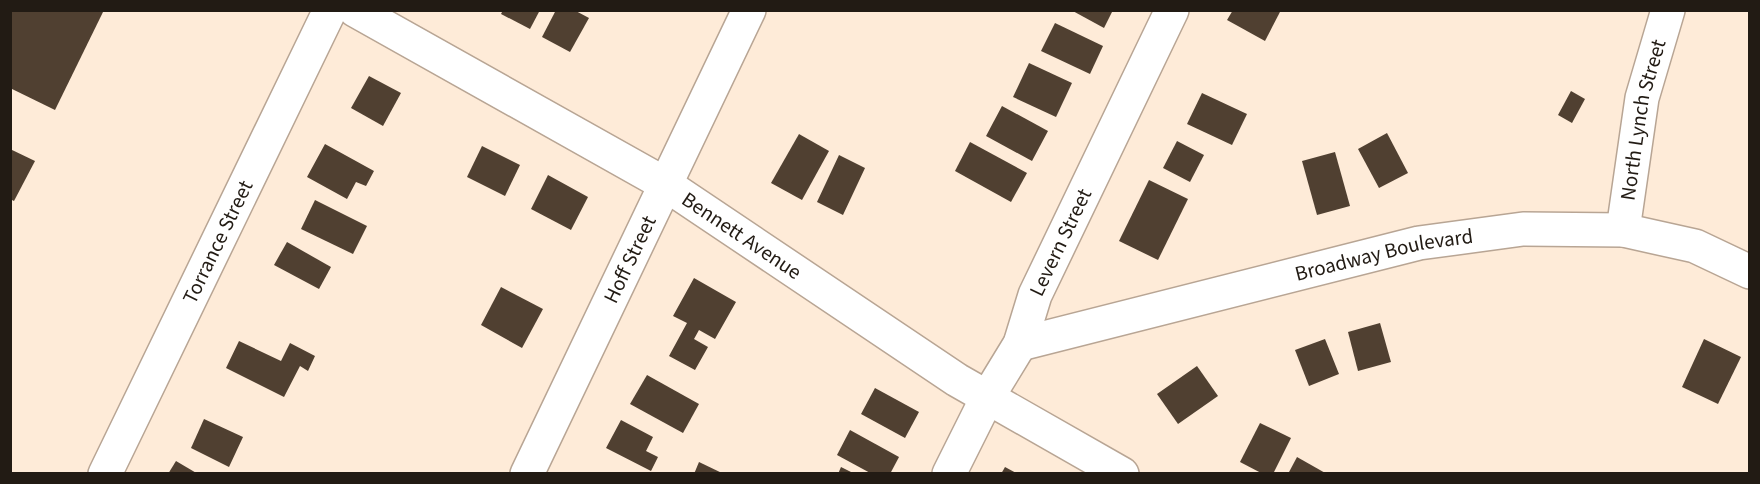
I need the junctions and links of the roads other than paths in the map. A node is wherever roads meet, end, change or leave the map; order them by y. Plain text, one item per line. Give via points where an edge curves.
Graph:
1 (330, 10) edge
2 (355, 10) edge
3 (749, 10) edge
4 (1172, 10) edge
5 (1668, 10) edge
6 (665, 183) junction
7 (1623, 230) junction
8 (1749, 272) edge
9 (1020, 344) junction
10 (987, 398) junction
11 (105, 474) edge
12 (527, 474) edge
13 (949, 474) edge
14 (1122, 474) edge

1 - 11 street, Torrance Street
2 - 6 street, Bennett Avenue
3 - 6 street, Hoff Street
4 - 9 street, Levern Street via 1035,295
5 - 7 street, North Lynch Street via 1642,98
6 - 10 street, Bennett Avenue
6 - 12 street, Hoff Street
7 - 8 street, Broadway Boulevard via 1695,246
7 - 9 street, Broadway Boulevard via 1523,229 1419,243
9 - 10 street, Levern Street
10 - 13 street, Levern Street
10 - 14 street, Bennett Avenue

